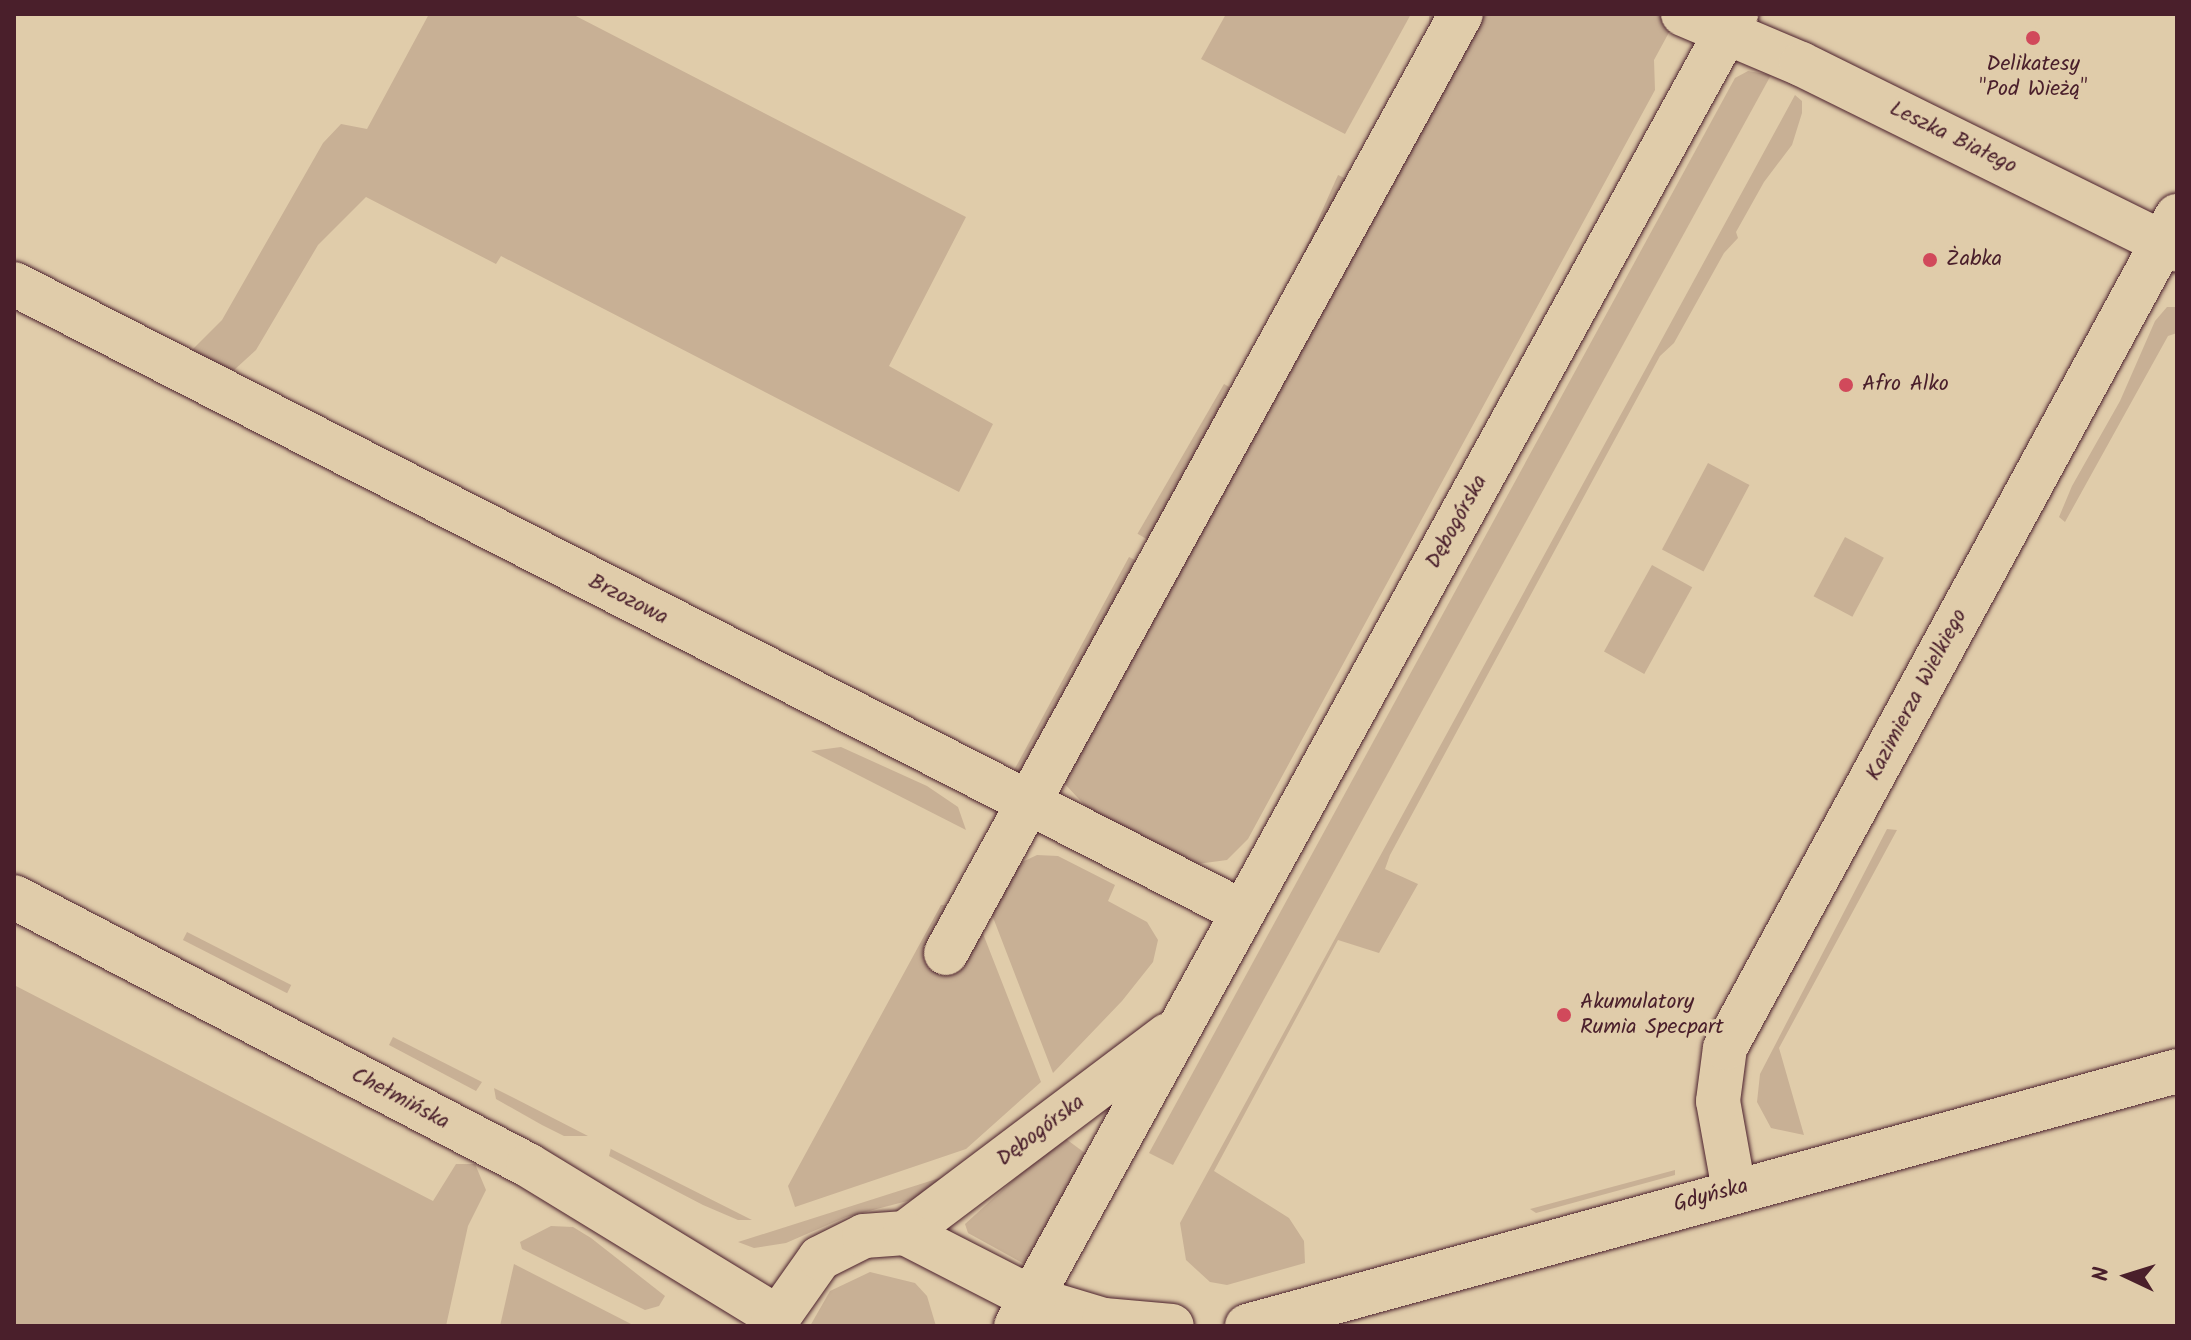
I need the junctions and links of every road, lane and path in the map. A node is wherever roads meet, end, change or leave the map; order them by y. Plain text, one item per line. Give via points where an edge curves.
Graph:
1 (1461, 14) edge
2 (1683, 14) edge
3 (1731, 23) edge
4 (2172, 236) edge
5 (14, 284) edge
6 (1028, 807) junction
7 (14, 897) edge
8 (1243, 912) junction
9 (946, 953) dead end
10 (1178, 1029) junction
11 (2177, 1071) edge
12 (1734, 1190) junction
13 (905, 1233) junction
14 (1025, 1312) edge
15 (774, 1322) edge
16 (1172, 1326) edge
17 (1247, 1326) edge

1 - 6 street
2 - 3 street, Leszka Białego
3 - 4 street, Leszka Białego
3 - 8 street, Dębogórska
4 - 12 street, Kazimierza Wielkiego via 1725,1048 1718,1101
5 - 6 street, Brzozowa
6 - 8 street, Brzozowa
6 - 9 street
7 - 15 street, Chełmińska via 528,1165
8 - 10 street, Dębogórska
10 - 13 street, Dębogórska
10 - 14 street, Dębogórska
11 - 12 street, Gdyńska
12 - 17 street, Gdyńska
13 - 14 street
13 - 15 street via 864,1236 820,1258
14 - 16 street

